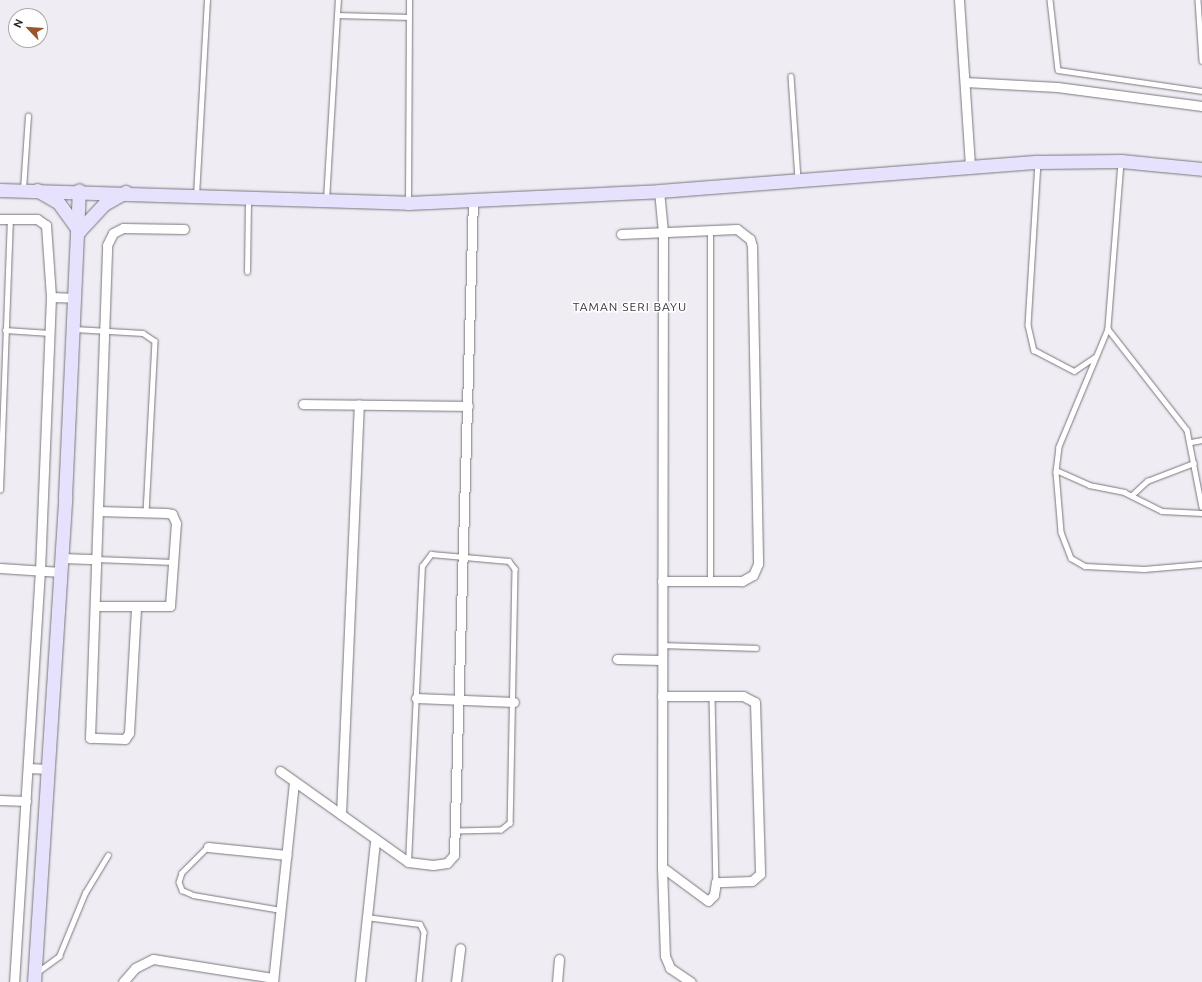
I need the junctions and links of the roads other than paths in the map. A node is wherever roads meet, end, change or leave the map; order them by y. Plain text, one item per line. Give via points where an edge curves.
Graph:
1 (207, 0) edge
2 (338, 0) edge
3 (409, 0) edge
4 (959, 0) edge
5 (1050, 0) edge
6 (1198, 0) edge
7 (338, 15) junction
8 (408, 17) junction
9 (1202, 61) edge
10 (791, 76) dead end
11 (965, 82) junction
12 (1202, 90) edge
13 (1202, 106) edge
14 (28, 116) dead end
15 (1121, 161) junction
16 (1038, 162) junction
17 (970, 165) junction
18 (1202, 168) edge
19 (798, 179) junction
20 (28, 189) junction
21 (0, 190) edge
22 (79, 190) junction
23 (659, 191) junction
24 (126, 192) junction
25 (196, 196) junction
26 (248, 199) junction
27 (326, 200) junction
28 (473, 202) junction
29 (408, 203) junction
30 (10, 218) junction
31 (0, 219) edge
32 (184, 229) dead end
33 (710, 229) junction
34 (79, 231) junction
35 (663, 232) junction
36 (621, 234) dead end
37 (247, 272) dead end
38 (51, 297) junction
39 (76, 298) junction
40 (74, 329) junction
41 (1108, 329) junction
42 (5, 330) junction
43 (103, 330) junction
44 (50, 333) junction
45 (1095, 358) junction
46 (304, 404) dead end
47 (359, 404) junction
48 (468, 406) junction
49 (1202, 440) edge
50 (1191, 442) junction
51 (1194, 463) junction
52 (1056, 470) junction
53 (0, 490) edge
54 (1132, 495) junction
55 (1202, 507) edge
56 (98, 511) junction
57 (146, 512) junction
58 (1202, 513) edge
59 (464, 557) junction
60 (62, 558) junction
61 (96, 559) junction
62 (174, 562) junction
63 (1202, 564) edge
64 (0, 568) edge
65 (40, 570) junction
66 (61, 572) junction
67 (662, 581) junction
68 (710, 582) junction
69 (95, 606) junction
70 (136, 608) junction
71 (662, 645) junction
72 (756, 648) dead end
73 (617, 659) dead end
74 (661, 660) junction
75 (712, 695) junction
76 (662, 696) junction
77 (416, 698) junction
78 (460, 701) junction
79 (514, 702) junction
80 (28, 768) junction
81 (48, 769) junction
82 (280, 771) dead end
83 (294, 782) junction
84 (0, 800) edge
85 (26, 801) junction
86 (341, 814) junction
87 (457, 831) junction
88 (375, 841) junction
89 (208, 847) joint
90 (108, 855) dead end
91 (287, 855) junction
92 (408, 862) junction
93 (662, 867) junction
94 (716, 882) junction
95 (281, 910) junction
96 (366, 918) junction
97 (460, 948) dead end
98 (559, 959) dead end
99 (35, 978) edge
100 (273, 980) edge
101 (14, 982) edge
102 (123, 982) edge
103 (360, 982) edge
104 (419, 982) edge
105 (456, 982) edge
106 (557, 982) edge
107 (691, 982) edge

1 - 25 lane
2 - 7 lane
3 - 8 lane
4 - 11 street
5 - 12 lane via 1058,70
6 - 9 lane
7 - 8 lane
7 - 27 lane
8 - 29 lane
10 - 19 lane
11 - 13 street via 1057,87
11 - 17 street
14 - 20 lane
15 - 16 street
15 - 18 street
15 - 41 lane
16 - 17 street
16 - 45 lane via 1028,324 1034,350 1074,371
17 - 19 street
19 - 23 street
20 - 21 street
20 - 22 street
20 - 34 street via 58,202
22 - 24 street
22 - 34 street
23 - 28 street
23 - 35 street
24 - 25 street
24 - 34 street via 104,204
25 - 26 street
26 - 27 street
26 - 37 lane
27 - 29 street
28 - 29 street
28 - 48 street
30 - 31 street
30 - 38 street via 37,219 46,225
30 - 42 lane
32 - 43 street via 123,228 113,233 107,245
33 - 35 street
33 - 68 lane
33 - 68 street via 737,229 750,239 752,246 760,547 753,575 742,581
34 - 39 street
35 - 36 street
35 - 67 street
38 - 39 street
38 - 44 street
39 - 40 street
40 - 43 lane
40 - 60 street
41 - 45 lane
41 - 50 lane via 1182,421
42 - 44 lane
42 - 53 lane
43 - 56 street
43 - 57 lane via 149,334 155,342
44 - 65 street
45 - 52 lane via 1066,424
46 - 47 street
47 - 48 street
47 - 86 street
48 - 59 street
49 - 50 lane
50 - 51 lane
51 - 54 lane via 1147,481
51 - 55 lane
52 - 54 lane via 1077,481
52 - 63 lane via 1061,532 1067,552 1077,564 1101,569 1144,569
54 - 58 lane via 1162,511
56 - 57 street
56 - 61 street
57 - 62 street via 167,513 175,518
59 - 77 lane via 431,554 422,566
59 - 78 street
59 - 79 lane via 509,561 514,569
60 - 61 street
60 - 66 street
61 - 62 lane
61 - 69 street
62 - 70 street via 170,606
64 - 65 street
65 - 66 street
65 - 80 street
66 - 81 street
67 - 68 street
67 - 71 street
69 - 70 street
69 - 70 street via 90,738 124,739 129,733
71 - 72 lane
71 - 74 street
73 - 74 street
74 - 76 street
75 - 76 street
75 - 94 lane
75 - 94 street via 743,696 758,707 760,874 752,881
76 - 93 street
77 - 78 street
77 - 92 lane
78 - 79 street
78 - 87 street
79 - 87 lane via 510,823 501,830
80 - 81 street
80 - 85 street
81 - 99 street
82 - 83 street
83 - 86 street
83 - 91 street
84 - 85 street
85 - 101 street
86 - 88 street
87 - 92 street via 452,860 433,865
88 - 92 street
88 - 96 street
89 - 91 street
89 - 95 lane via 182,873 179,882 182,890 193,895
90 - 99 lane via 85,893 59,956
91 - 95 street
93 - 94 street via 704,901 712,897
93 - 107 street via 665,956 670,968
95 - 100 street
96 - 103 street
96 - 104 lane via 420,924 424,932
97 - 105 street
98 - 106 street
100 - 102 street via 153,959 135,968

